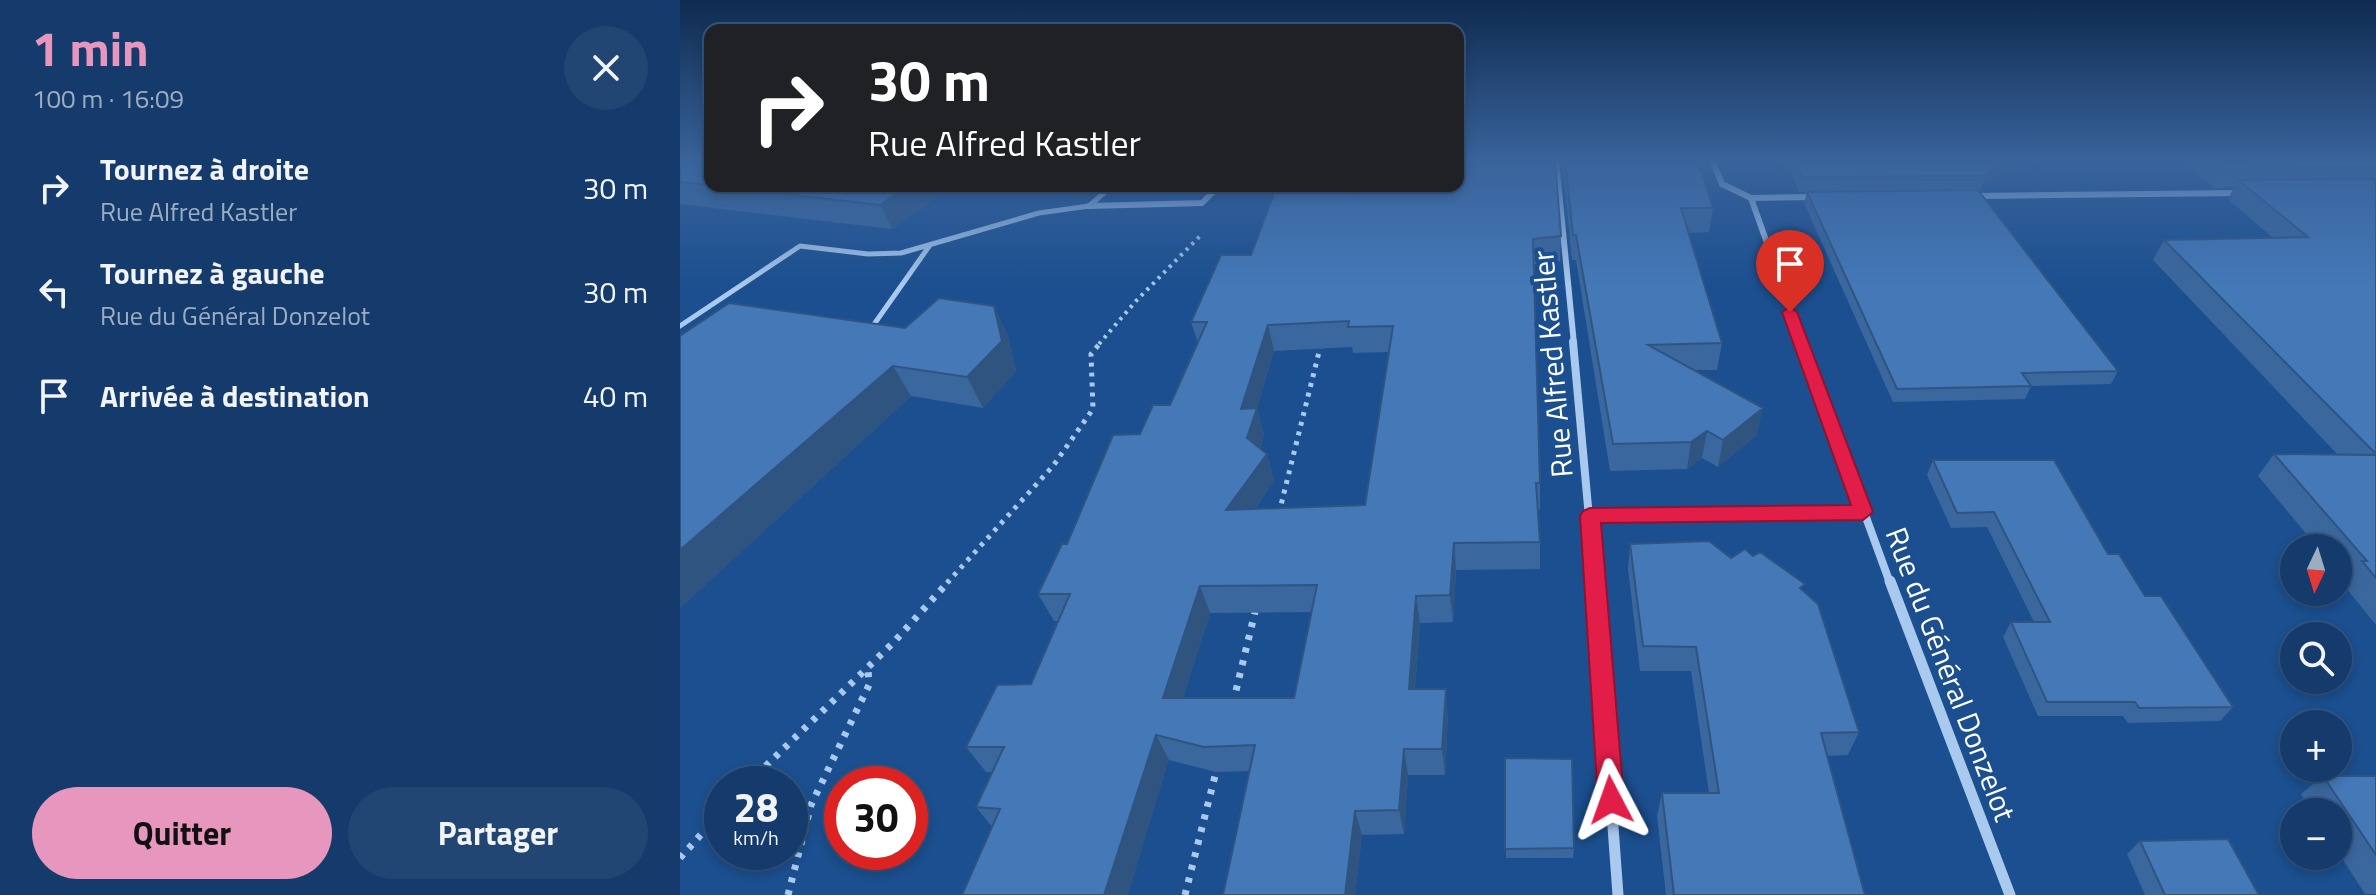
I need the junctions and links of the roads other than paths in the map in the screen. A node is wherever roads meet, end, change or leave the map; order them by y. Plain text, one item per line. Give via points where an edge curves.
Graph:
1 (1094, 202) edge
2 (1203, 202) edge
3 (1560, 202) edge
4 (1752, 202) edge
5 (1089, 206) junction
6 (930, 245) junction
7 (680, 326) edge
8 (870, 330) edge
9 (1863, 512) junction
10 (1590, 516) junction
11 (1618, 895) edge
12 (2010, 895) edge

1 - 5 lane
2 - 5 street
3 - 10 street, Rue Alfred Kastler
4 - 9 street, Rue du Général Donzelot
5 - 6 lane via 1039,213
6 - 7 lane via 879,254 800,246
6 - 8 lane
9 - 10 street, Rue Alfred Kastler
9 - 12 street, Rue du Général Donzelot
10 - 11 street, Rue Alfred Kastler

